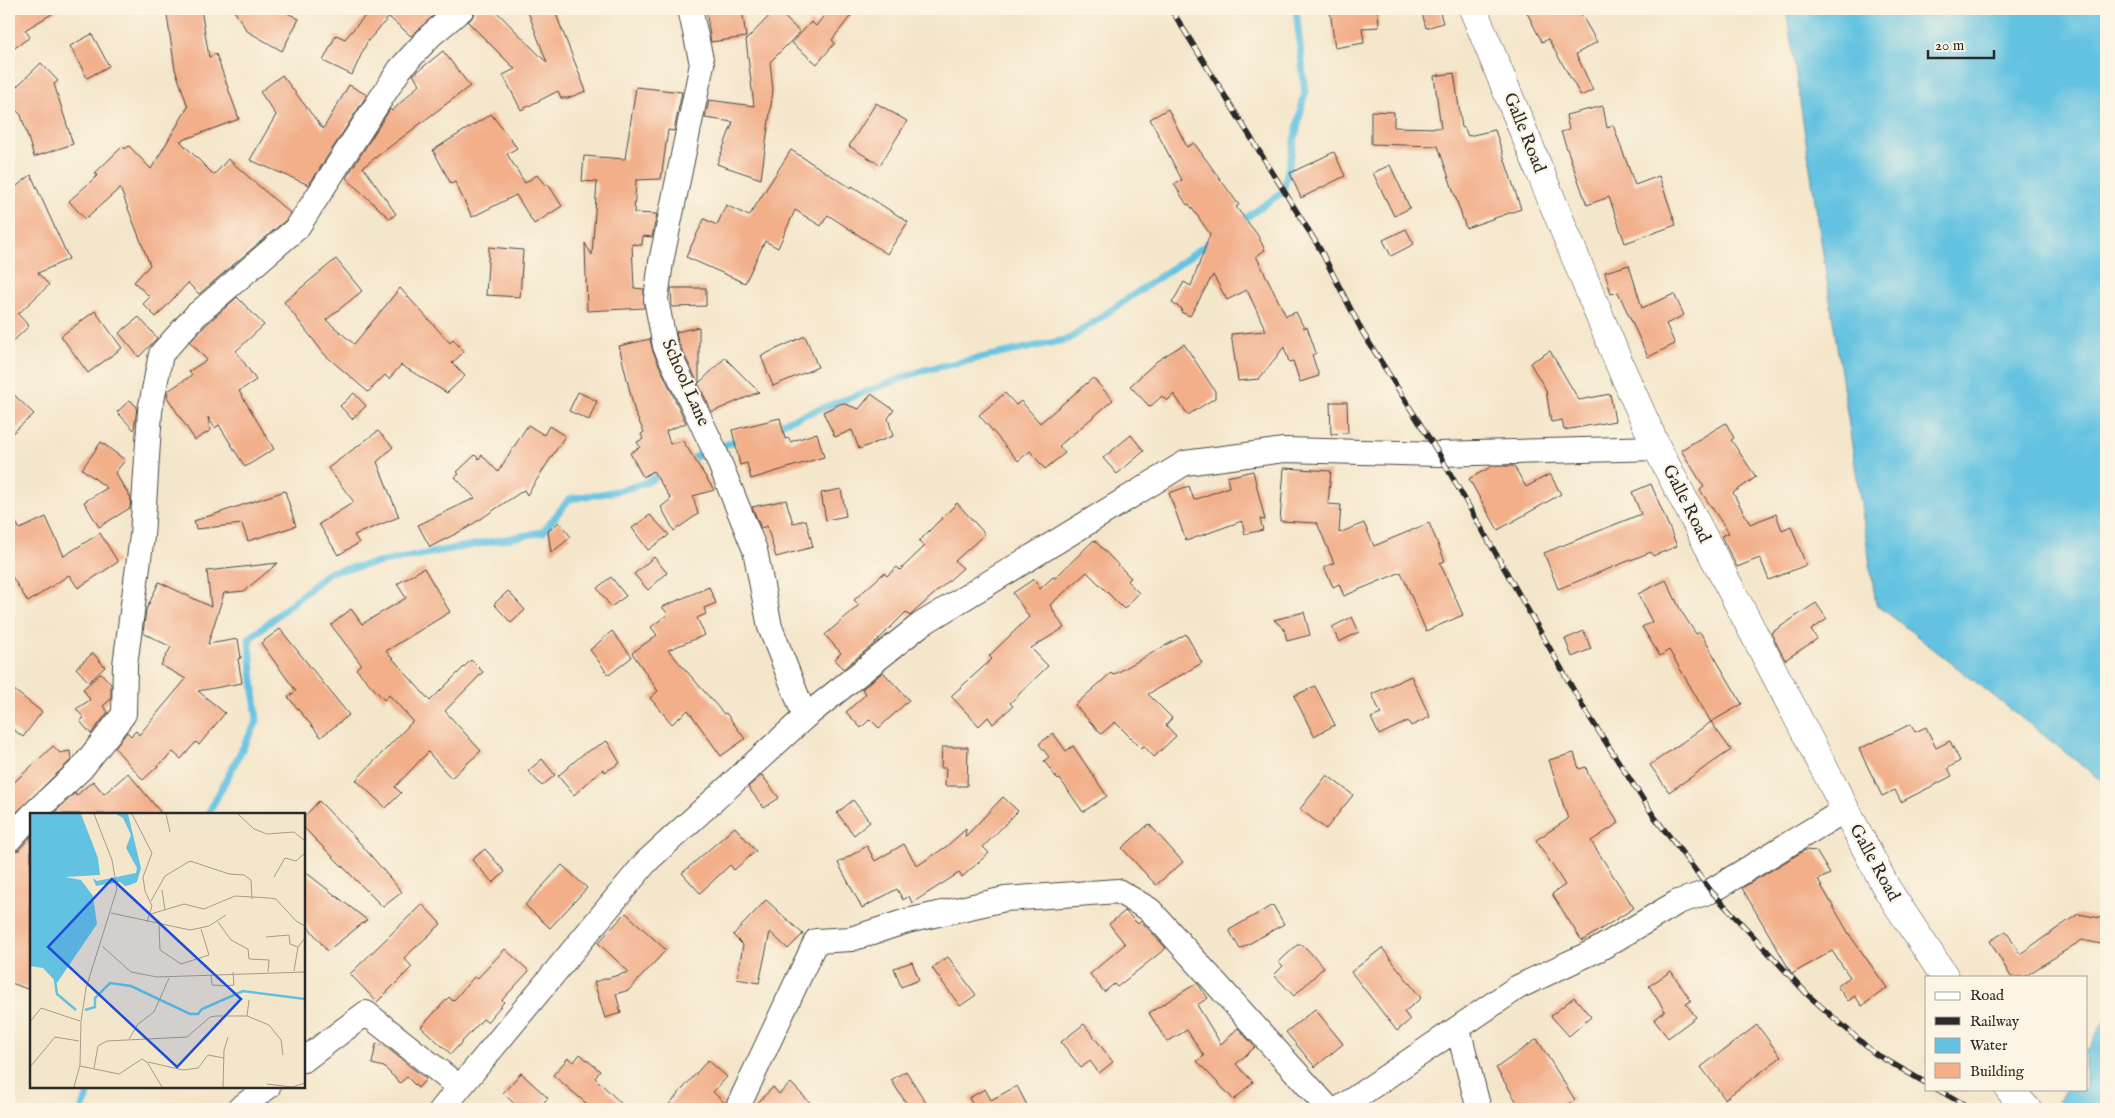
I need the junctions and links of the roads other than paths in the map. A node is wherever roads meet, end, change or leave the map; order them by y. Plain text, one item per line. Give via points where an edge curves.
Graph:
1 (462, 9) edge
2 (690, 9) edge
3 (1473, 9) edge
4 (1657, 448) junction
5 (805, 716) junction
6 (1845, 810) junction
7 (34, 813) edge
8 (30, 817) edge
9 (9, 840) edge
10 (1944, 976) edge
11 (1458, 1029) junction
12 (305, 1059) edge
13 (459, 1087) junction
14 (267, 1088) edge
15 (2010, 1090) edge
16 (239, 1109) edge
17 (442, 1109) edge
18 (737, 1109) edge
19 (1329, 1109) edge
20 (1339, 1109) edge
21 (1479, 1109) edge
22 (2027, 1109) edge

1 - 7 street via 431,35 400,69 297,228 196,315 161,354 150,411 142,536 125,665 124,714 82,768
2 - 5 street, School Lane via 702,64 656,299 665,346 714,449 755,550 770,627
3 - 4 highway, Galle Road
4 - 5 street via 1439,454 1284,450 1185,463 920,625
4 - 6 highway, Galle Road
5 - 13 street via 646,862
6 - 10 highway, Galle Road via 1887,889
6 - 11 street via 1711,891 1678,902 1599,949 1518,987
8 - 9 street
11 - 20 street
11 - 21 street
12 - 13 street via 366,1013
13 - 17 street
14 - 16 street
15 - 22 highway
18 - 19 street via 816,941 851,939 907,921 1005,898 1118,891 1150,910

